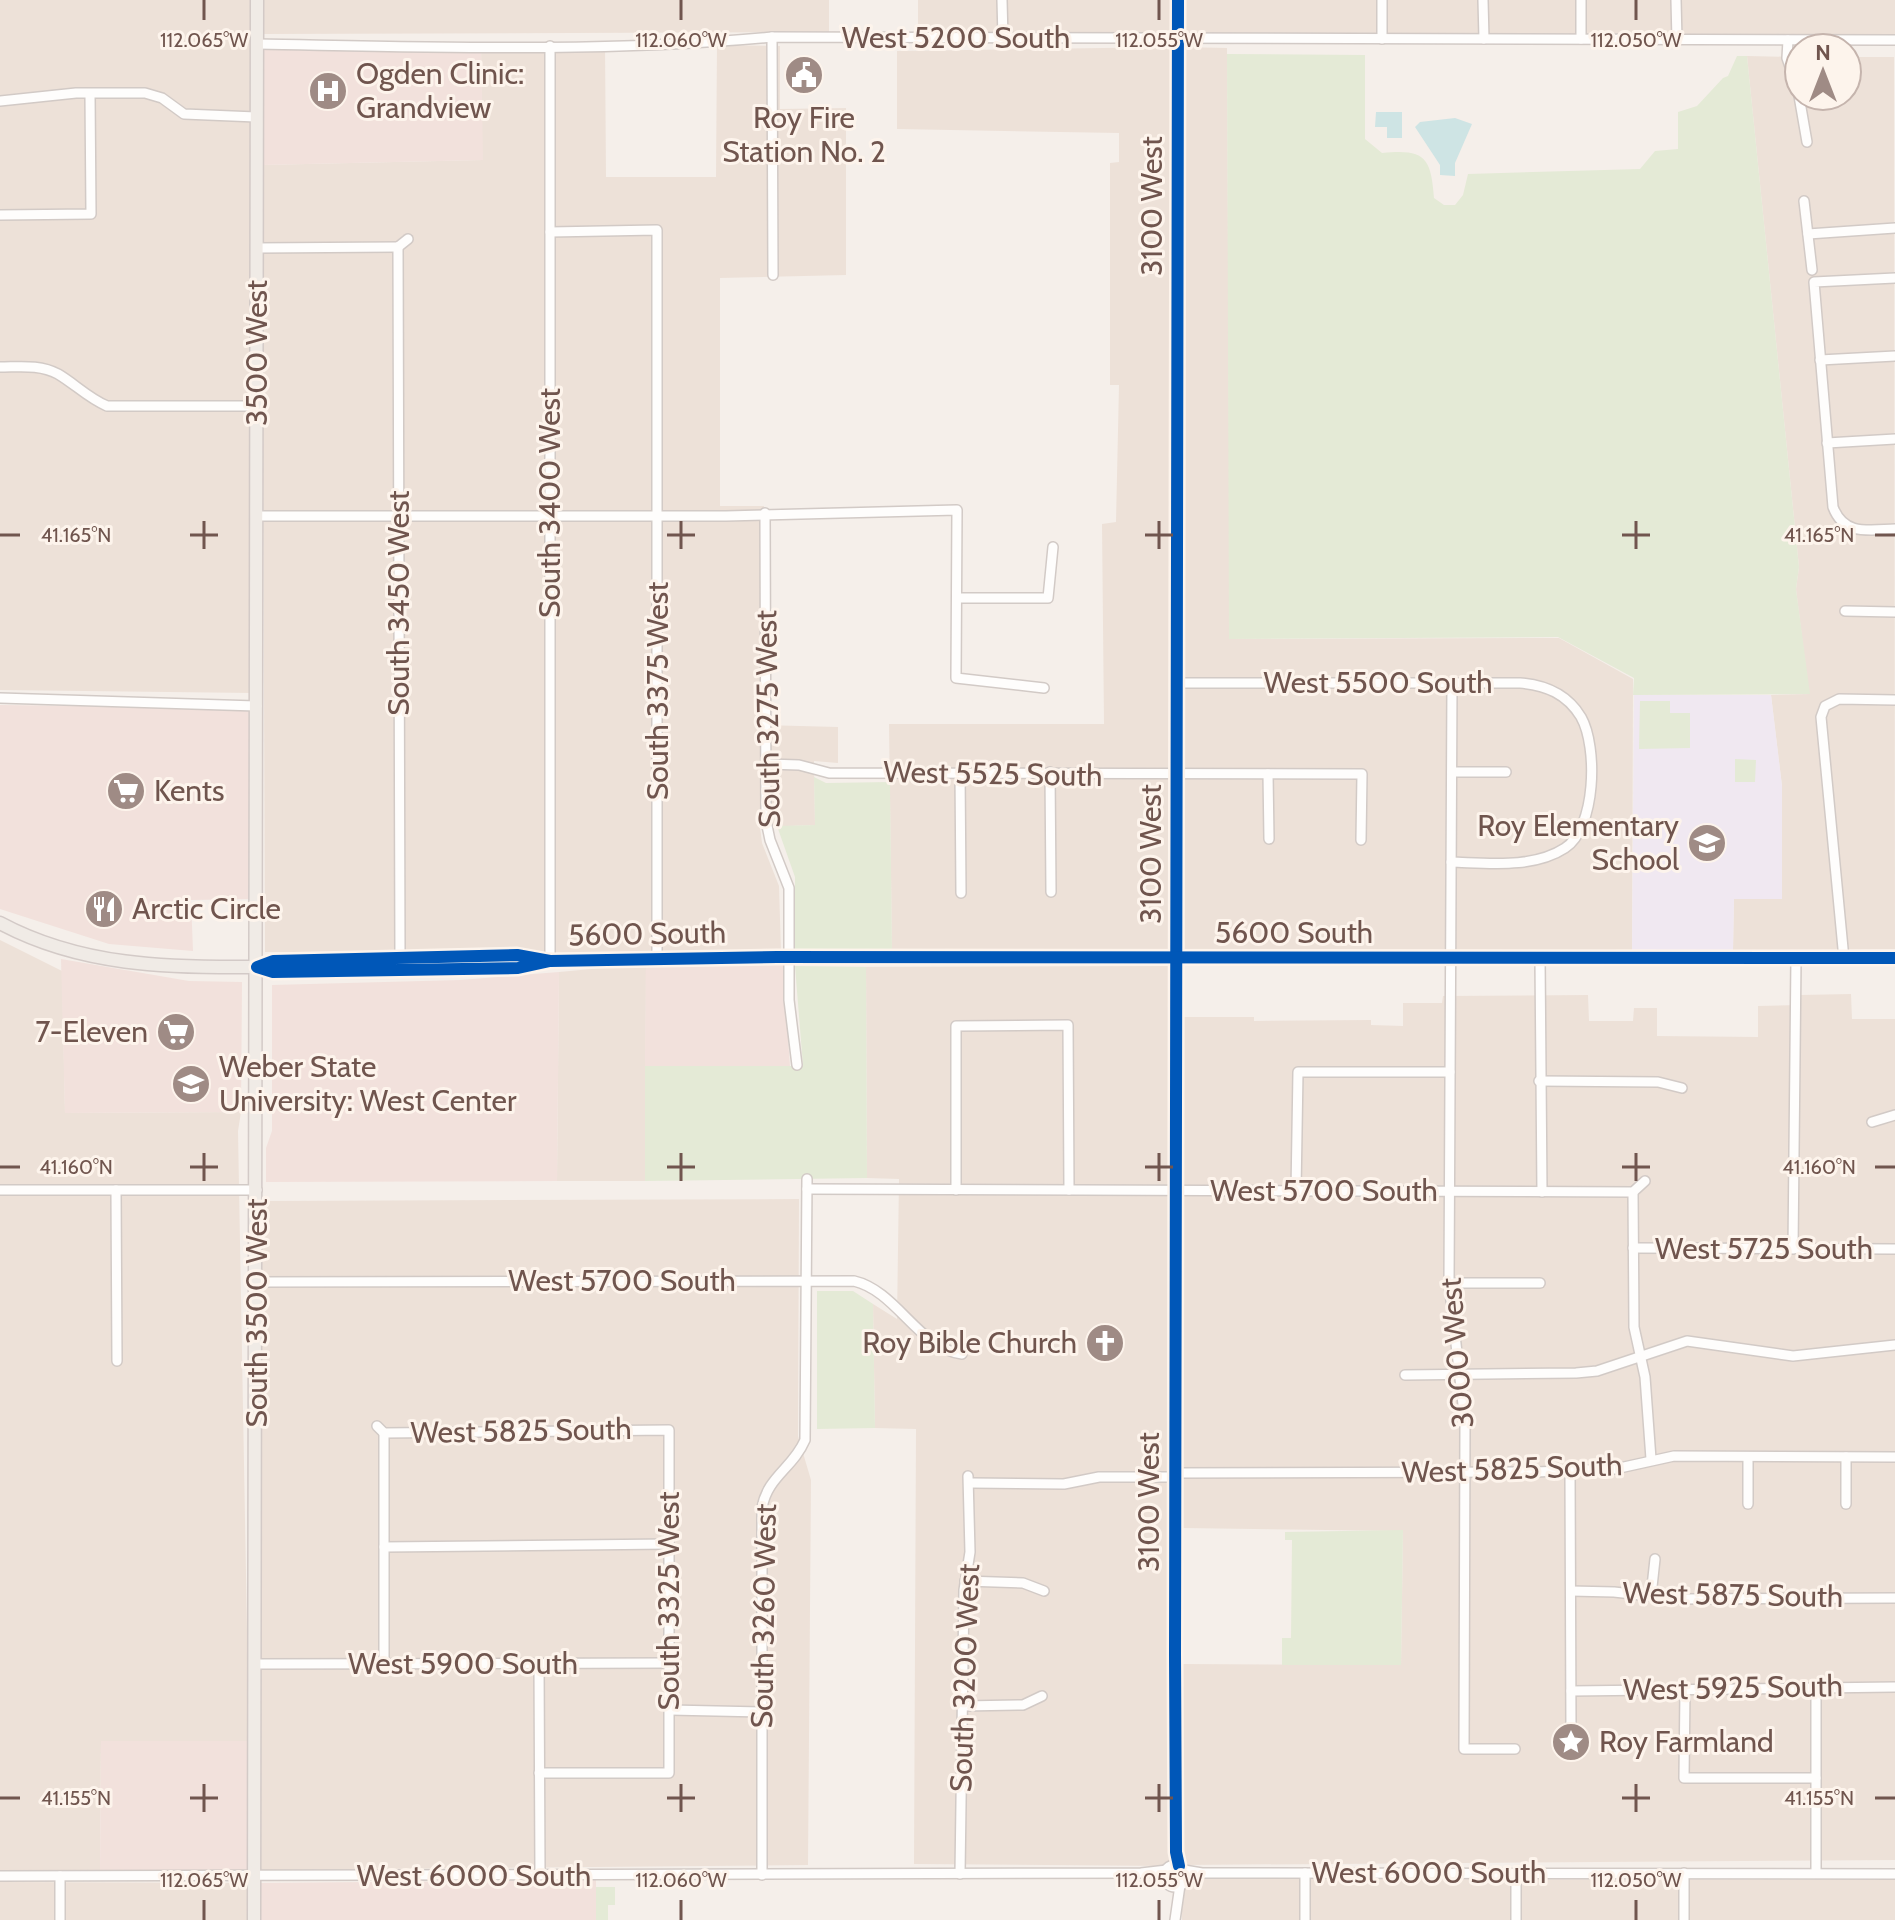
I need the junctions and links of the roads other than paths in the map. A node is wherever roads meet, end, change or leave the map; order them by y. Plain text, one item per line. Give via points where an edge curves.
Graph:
1 (257, 0) edge
2 (1002, 0) edge
3 (1178, 0) edge
4 (1382, 0) edge
5 (1483, 0) edge
6 (1581, 0) edge
7 (1676, 0) edge
8 (772, 37) junction
9 (1003, 38) junction
10 (1178, 38) junction
11 (1382, 39) junction
12 (1484, 39) junction
13 (1581, 39) junction
14 (1677, 40) junction
15 (1783, 40) edge
16 (1863, 40) edge
17 (1895, 40) edge
18 (258, 44) junction
19 (550, 46) junction
20 (90, 94) junction
21 (0, 101) edge
22 (1802, 112) edge
23 (257, 117) junction
24 (1807, 142) dead end
25 (1804, 201) dead end
26 (0, 215) edge
27 (1895, 228) edge
28 (550, 232) junction
29 (1808, 234) junction
30 (408, 239) dead end
31 (398, 247) junction
32 (257, 248) junction
33 (1812, 270) dead end
34 (773, 275) dead end
35 (1895, 278) edge
36 (1895, 356) edge
37 (1820, 360) junction
38 (0, 367) edge
39 (257, 406) junction
40 (1895, 439) edge
41 (1827, 443) junction
42 (765, 513) junction
43 (257, 516) junction
44 (399, 516) junction
45 (551, 516) junction
46 (658, 516) junction
47 (1895, 529) edge
48 (1053, 547) dead end
49 (957, 598) junction
50 (1845, 611) dead end
51 (1895, 612) edge
52 (1177, 683) junction
53 (1452, 683) junction
54 (1044, 688) dead end
55 (0, 698) edge
56 (1895, 700) edge
57 (257, 706) junction
58 (768, 764) junction
59 (960, 772) junction
60 (1050, 772) junction
61 (1452, 772) junction
62 (1506, 772) dead end
63 (1268, 774) junction
64 (1177, 775) junction
65 (1269, 839) dead end
66 (1361, 840) dead end
67 (1451, 862) junction
68 (1051, 892) dead end
69 (961, 893) dead end
70 (0, 923) edge
71 (1451, 958) junction
72 (1540, 958) junction
73 (1796, 958) junction
74 (1895, 958) edge
75 (400, 959) junction
76 (1176, 959) junction
77 (1844, 959) junction
78 (789, 960) junction
79 (550, 961) junction
80 (657, 961) junction
81 (257, 967) junction
82 (797, 1065) dead end
83 (1450, 1072) junction
84 (1539, 1081) junction
85 (1682, 1088) dead end
86 (1895, 1115) edge
87 (1872, 1122) dead end
88 (1645, 1181) dead end
89 (807, 1184) joint
90 (0, 1190) edge
91 (116, 1190) junction
92 (257, 1190) junction
93 (956, 1190) junction
94 (1069, 1190) junction
95 (1176, 1190) junction
96 (1296, 1191) junction
97 (1450, 1191) junction
98 (1542, 1192) junction
99 (1633, 1192) junction
100 (1633, 1248) junction
101 (1793, 1249) junction
102 (1895, 1249) edge
103 (807, 1281) junction
104 (257, 1282) junction
105 (1449, 1283) junction
106 (1540, 1283) dead end
107 (1895, 1345) edge
108 (962, 1354) dead end
109 (1640, 1355) junction
110 (117, 1361) dead end
111 (1405, 1375) dead end
112 (1462, 1375) junction
113 (669, 1430) joint
114 (1748, 1457) junction
115 (1846, 1457) junction
116 (1895, 1457) edge
117 (1651, 1459) junction
118 (1570, 1470) junction
119 (1464, 1473) junction
120 (1175, 1475) junction
121 (969, 1479) joint
122 (1748, 1504) dead end
123 (1846, 1504) dead end
124 (669, 1544) junction
125 (384, 1547) junction
126 (1655, 1559) dead end
127 (965, 1581) junction
128 (1044, 1591) dead end
129 (1571, 1591) junction
130 (1651, 1596) junction
131 (1895, 1598) edge
132 (539, 1663) junction
133 (669, 1663) junction
134 (257, 1664) junction
135 (384, 1664) junction
136 (1816, 1687) junction
137 (1895, 1687) edge
138 (1685, 1689) junction
139 (1571, 1691) junction
140 (1042, 1696) dead end
141 (963, 1706) junction
142 (670, 1710) junction
143 (762, 1712) junction
144 (1571, 1733) dead end
145 (1515, 1749) dead end
146 (539, 1773) junction
147 (1816, 1778) junction
148 (1305, 1873) junction
149 (1516, 1873) junction
150 (1684, 1873) junction
151 (1816, 1873) junction
152 (960, 1874) junction
153 (1175, 1874) junction
154 (1895, 1874) edge
155 (540, 1875) junction
156 (762, 1875) junction
157 (0, 1876) edge
158 (60, 1876) junction
159 (254, 1876) junction
160 (60, 1920) edge
161 (254, 1920) edge
162 (1175, 1920) edge
163 (1305, 1920) edge
164 (1516, 1920) edge
165 (1684, 1920) edge

1 - 18 main road, 3500 West
2 - 9 street
3 - 10 street, 3100 West
4 - 11 street
5 - 12 street
6 - 13 street
7 - 14 street
8 - 9 street, West 5200 South
8 - 19 street, West 5200 South via 691,45
8 - 34 street
9 - 10 street, West 5200 South
10 - 11 street, West 5200 South
10 - 52 street, 3100 West
11 - 12 street, West 5200 South
12 - 13 street, West 5200 South
13 - 14 street, West 5200 South
14 - 15 street, West 5200 South
16 - 17 street, West 5200 South
18 - 19 street, West 5200 South
18 - 23 main road, 3500 West
19 - 28 street, South 3400 West
20 - 21 street
20 - 23 street via 145,93 184,114
20 - 26 street via 91,214
22 - 24 street
23 - 32 main road, 3500 West
25 - 29 street
27 - 29 street
28 - 45 street, South 3400 West
28 - 46 street, South 3375 West via 657,230
29 - 33 street
30 - 31 street
31 - 32 street
31 - 44 street, South 3450 West
32 - 39 main road, 3500 West
35 - 37 street via 1814,282
36 - 37 street
37 - 41 street
38 - 39 street via 57,373 107,406
39 - 43 main road, 3500 West
40 - 41 street
41 - 47 street via 1837,518 1858,530
42 - 46 street
42 - 49 street via 957,510
42 - 58 street, South 3275 West
43 - 44 street
43 - 57 main road, 3500 West
44 - 45 street
44 - 75 street, South 3450 West
45 - 46 street
45 - 79 street, South 3400 West
46 - 80 street, South 3375 West
48 - 49 street via 1048,598
49 - 54 street via 956,678
50 - 51 street
52 - 53 street, West 5500 South
52 - 64 street, 3100 West
53 - 61 street, 3000 West
53 - 67 street, West 5500 South via 1539,685 1572,705 1590,746 1590,796 1582,830 1565,849 1531,861
55 - 57 street
56 - 77 street via 1839,699 1825,706 1821,717
57 - 81 main road, South 3500 West
58 - 59 street, West 5525 South via 829,773
58 - 78 street, South 3275 West via 766,821 789,888
59 - 60 street, West 5525 South
59 - 69 street
60 - 64 street, West 5525 South
60 - 68 street
61 - 62 street
61 - 67 street, 3000 West
63 - 64 street, West 5525 South
63 - 65 street
63 - 66 street, West 5525 South via 1362,774
64 - 76 street, 3100 West
67 - 71 street, 3000 West
70 - 81 main road via 105,960
71 - 72 main road, 5600 South
71 - 76 main road, 5600 South
71 - 83 street, 3000 West
72 - 73 main road, 5600 South
72 - 84 street
73 - 77 main road, 5600 South
73 - 101 street
74 - 77 main road, 5600 South
75 - 79 main road, 5600 South via 517,955
75 - 81 main road, 5600 South via 273,961
76 - 78 main road, 5600 South
76 - 95 street, 3100 West
78 - 80 main road, 5600 South
78 - 82 street, South 3275 West
79 - 80 main road, 5600 South
79 - 81 main road, 5600 South via 518,968 273,972
81 - 92 main road, South 3500 West
83 - 96 street via 1298,1072
83 - 97 street, 3000 West
84 - 85 street via 1658,1082
84 - 98 street
86 - 87 street
88 - 99 street
89 - 93 street, West 5700 South
89 - 103 street, South 3260 West
90 - 91 street
91 - 92 street
91 - 110 street
92 - 104 main road, South 3500 West
93 - 94 street, West 5700 South
93 - 94 street via 956,1026 1068,1025
94 - 95 street, West 5700 South
95 - 96 street, West 5700 South
95 - 120 street, 3100 West
96 - 97 street, West 5700 South
97 - 98 street, West 5700 South
97 - 105 street, 3000 West
98 - 99 street, West 5700 South
99 - 100 street
100 - 101 street, West 5725 South
100 - 109 street via 1634,1327
101 - 102 street, West 5725 South
103 - 104 street, West 5700 South
103 - 108 street, West 5700 South via 863,1283 945,1352
103 - 143 street, South 3260 West via 805,1440 793,1462 768,1486 762,1508
104 - 134 main road, South 3500 West
105 - 106 street
105 - 112 street, 3000 West
107 - 109 street via 1793,1356 1687,1341
109 - 112 street via 1597,1371
109 - 117 street
111 - 112 street
112 - 119 street, 3000 West
113 - 124 street, South 3325 West
113 - 125 street, West 5825 South via 380,1429
114 - 115 street, West 5825 South
114 - 117 street, West 5825 South
114 - 122 street
115 - 116 street, West 5825 South
115 - 123 street
117 - 118 street, West 5825 South via 1615,1469
118 - 119 street, West 5825 South
118 - 129 street
119 - 120 street, West 5825 South
119 - 145 street, 3000 West via 1464,1749
120 - 121 street, West 5825 South via 1099,1477 1064,1484
120 - 153 street, 3100 West
121 - 127 street, South 3200 West
124 - 125 street
124 - 133 street, South 3325 West
125 - 135 street
126 - 130 street
127 - 128 street via 1023,1583
127 - 141 street, South 3200 West
129 - 130 street, West 5875 South
129 - 139 street
130 - 131 street, West 5875 South
132 - 133 street, West 5900 South
132 - 135 street, West 5900 South
132 - 146 street
133 - 142 street, South 3325 West
134 - 135 street, West 5900 South
134 - 159 main road, South 3500 West
136 - 137 street, West 5925 South
136 - 138 street, West 5925 South
136 - 147 street
138 - 139 street, West 5925 South
138 - 147 street via 1684,1778
139 - 144 street
140 - 141 street via 1023,1705
141 - 152 street, South 3200 West
142 - 143 street
142 - 146 street, South 3325 West via 669,1773
143 - 156 street, South 3260 West
146 - 155 street
147 - 151 street
148 - 149 street, West 6000 South
148 - 153 street, West 6000 South
148 - 163 street
149 - 150 street, West 6000 South
149 - 164 street
150 - 151 street, West 6000 South
150 - 165 street
151 - 154 street, West 6000 South
152 - 153 street, West 6000 South
152 - 156 street, West 6000 South
153 - 162 street
155 - 156 street, West 6000 South
155 - 159 street, West 6000 South
157 - 158 street, West 6000 South
158 - 159 street, West 6000 South
158 - 160 street
159 - 161 main road, South 3500 West

